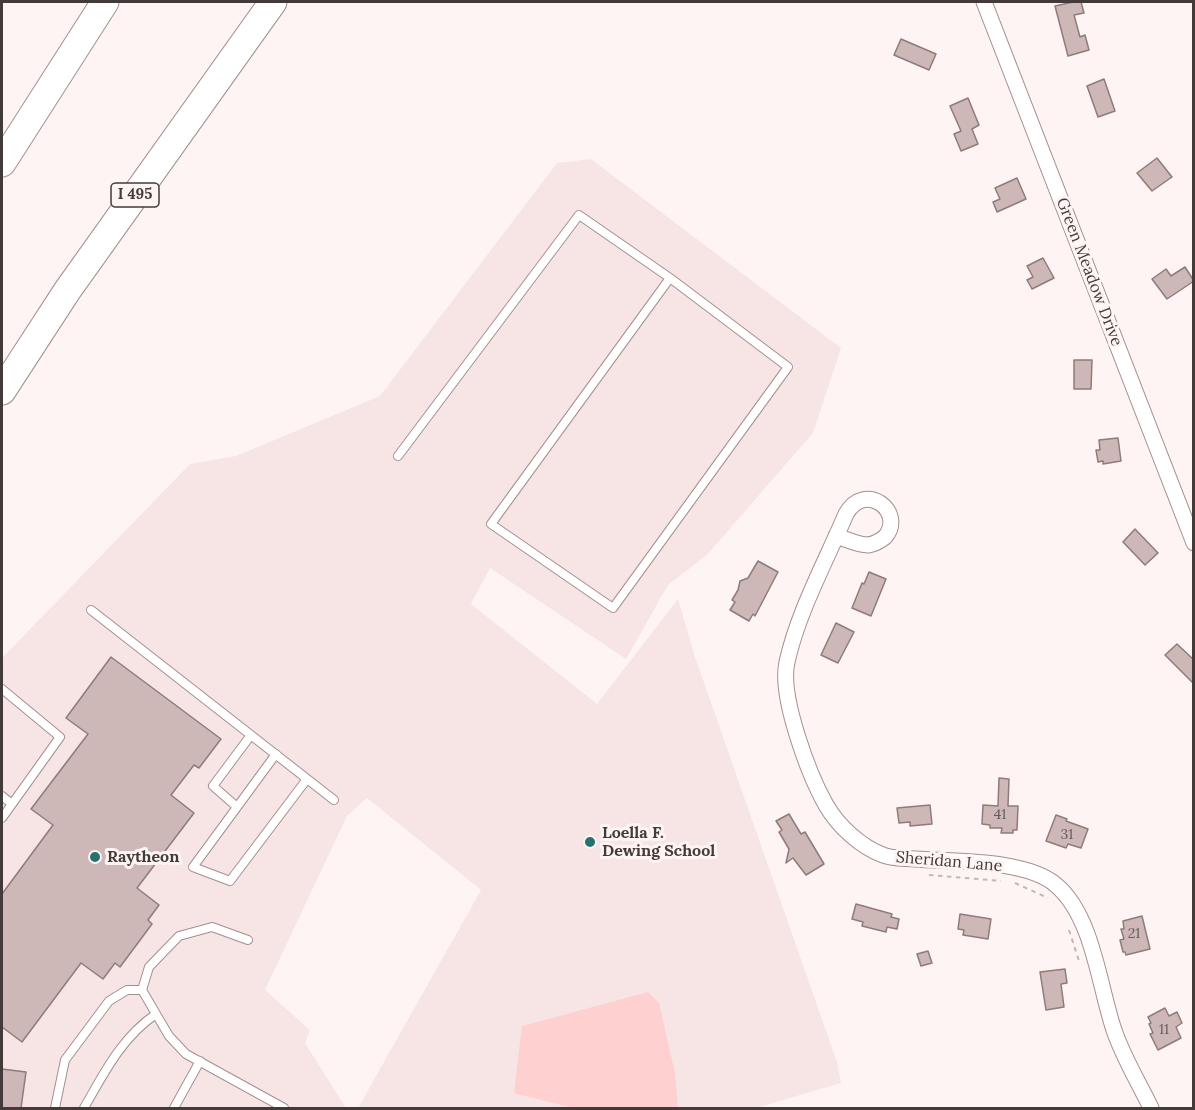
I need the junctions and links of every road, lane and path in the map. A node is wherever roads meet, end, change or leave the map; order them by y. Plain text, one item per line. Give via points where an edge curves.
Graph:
1 (105, 2) edge
2 (273, 2) edge
3 (984, 2) edge
4 (2, 163) edge
5 (670, 278) junction
6 (2, 391) edge
7 (398, 456) dead end
8 (836, 536) dead end
9 (1194, 543) edge
10 (91, 610) dead end
11 (2, 689) edge
12 (250, 735) junction
13 (276, 754) junction
14 (307, 779) junction
15 (2, 796) edge
16 (334, 800) dead end
17 (12, 804) junction
18 (237, 807) junction
19 (2, 818) edge
20 (924, 874) dead end
21 (1055, 905) dead end
22 (1066, 922) dead end
23 (248, 940) dead end
24 (1082, 970) dead end
25 (142, 990) junction
26 (156, 1014) junction
27 (200, 1061) junction
28 (55, 1108) edge
29 (84, 1108) edge
30 (174, 1108) edge
31 (284, 1108) edge
32 (1151, 1108) edge

1 - 4 highway
2 - 6 highway, I 495 via 68,291
3 - 9 street, Green Meadow Drive
5 - 5 lane via 788,367 613,608 491,524
5 - 7 lane via 579,215
8 - 32 street, Sheridan Lane via 798,625 786,664 787,692 795,726 827,807 854,838 884,856 1020,868 1046,877 1058,887 1083,924 1114,1032
10 - 12 lane
11 - 17 lane via 60,737
12 - 13 lane
12 - 18 lane via 213,786
13 - 14 lane
13 - 18 lane
14 - 16 lane
14 - 18 lane via 230,881 194,867
15 - 17 lane
17 - 19 lane
20 - 21 path via 1010,881 1047,897
22 - 24 path
23 - 25 lane via 212,927 179,936 149,967
25 - 26 lane
25 - 28 lane via 127,990 109,1001 65,1060
26 - 27 lane via 169,1036 186,1054
26 - 29 lane via 140,1025 115,1054
27 - 30 lane
27 - 31 lane

